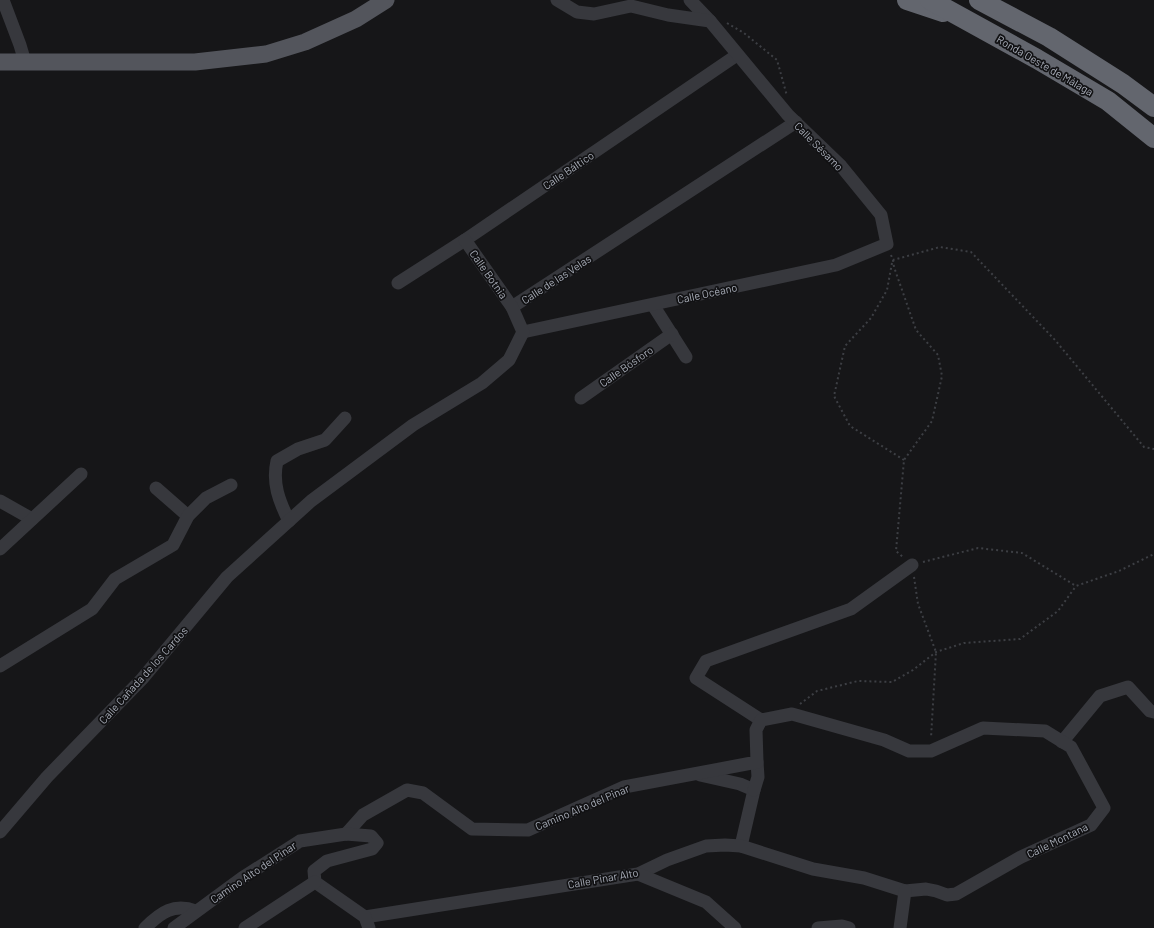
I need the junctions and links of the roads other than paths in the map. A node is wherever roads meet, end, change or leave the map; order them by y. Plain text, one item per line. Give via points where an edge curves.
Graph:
1 (3, 0) edge
2 (386, 0) edge
3 (557, 0) edge
4 (690, 0) edge
5 (907, 0) edge
6 (930, 0) edge
7 (979, 0) edge
8 (1002, 0) edge
9 (710, 21) junction
10 (968, 21) junction
11 (1049, 37) junction
12 (737, 55) junction
13 (0, 62) edge
14 (25, 62) junction
15 (1154, 107) edge
16 (792, 119) junction
17 (1154, 138) edge
18 (465, 240) junction
19 (887, 244) joint
20 (398, 283) dead end
21 (653, 305) junction
22 (512, 307) junction
23 (523, 332) junction
24 (672, 334) junction
25 (686, 357) dead end
26 (581, 398) dead end
27 (345, 418) dead end
28 (81, 474) dead end
29 (231, 485) dead end
30 (156, 488) dead end
31 (0, 500) edge
32 (188, 516) junction
33 (32, 519) junction
34 (289, 521) junction
35 (0, 549) edge
36 (912, 565) road end
37 (0, 666) edge
38 (1154, 712) edge
39 (761, 720) junction
40 (1062, 742) junction
41 (757, 762) junction
42 (692, 773) junction
43 (754, 790) junction
44 (0, 832) edge
45 (346, 834) junction
46 (742, 846) junction
47 (638, 874) junction
48 (315, 882) junction
49 (905, 891) junction
50 (196, 911) junction
51 (367, 923) edge
52 (145, 928) edge
53 (174, 928) edge
54 (245, 928) edge
55 (735, 928) edge
56 (818, 928) edge
57 (849, 928) edge
58 (900, 928) edge

1 - 14 street
2 - 14 main road via 356,19 311,39 266,54 195,62
3 - 9 street via 577,12 594,14 631,6
4 - 9 street, Calle Sésamo
5 - 10 highway
6 - 10 highway, Ronda Oeste de Málaga
7 - 11 highway
8 - 11 highway via 1041,24
9 - 12 street, Calle Sésamo
10 - 17 highway, Ronda Oeste de Málaga via 1108,102
11 - 15 highway
12 - 16 street, Calle Sésamo
12 - 18 street, Calle Báltico
13 - 14 main road
16 - 19 street, Calle Sésamo via 841,166 881,215
16 - 22 street, Calle de las Velas
18 - 20 street, Calle Báltico
18 - 22 street, Calle Botnia
19 - 21 street, Calle Océano via 836,265
21 - 23 street, Calle Océano
21 - 24 street
22 - 23 street, Calle de las Velas
23 - 34 street via 509,360 482,383 413,425 311,501
24 - 25 street
24 - 26 street, Calle Bósforo
27 - 34 street via 325,440 298,449 277,461 274,475 281,505
28 - 33 street
29 - 32 street via 206,498
30 - 32 street
31 - 33 street
32 - 37 street via 173,545 115,579 92,610
33 - 35 street
34 - 44 street, Calle Cañada de los Cardos via 226,577 142,679 47,777
36 - 39 street via 851,609 706,661 696,678
38 - 40 street via 1150,711 1128,687 1100,696
39 - 40 street via 792,714 884,740 909,750 930,751 983,728 1045,731
39 - 41 street via 756,730
40 - 49 street, Calle Montana via 1071,747 1104,808 1091,825 1021,857 956,894 947,895 926,889
41 - 42 street, Camino Alto del Pinar
41 - 43 street via 758,777
42 - 43 street via 740,784
42 - 45 street, Camino Alto del Pinar via 624,787 528,830 472,829 423,793 407,790 363,815
43 - 46 street
45 - 48 street via 371,836 377,843 372,849 327,861 314,870
45 - 50 street, Camino Alto del Pinar via 300,840
46 - 47 street, Calle Pinar Alto via 706,846
46 - 49 street, Calle Pinar Alto via 813,869 864,878
47 - 51 street, Calle Pinar Alto
47 - 55 street via 706,902
48 - 51 street
48 - 54 street
49 - 58 street
50 - 52 street via 175,907 164,911
50 - 53 street, Camino Alto del Pinar
56 - 57 street

